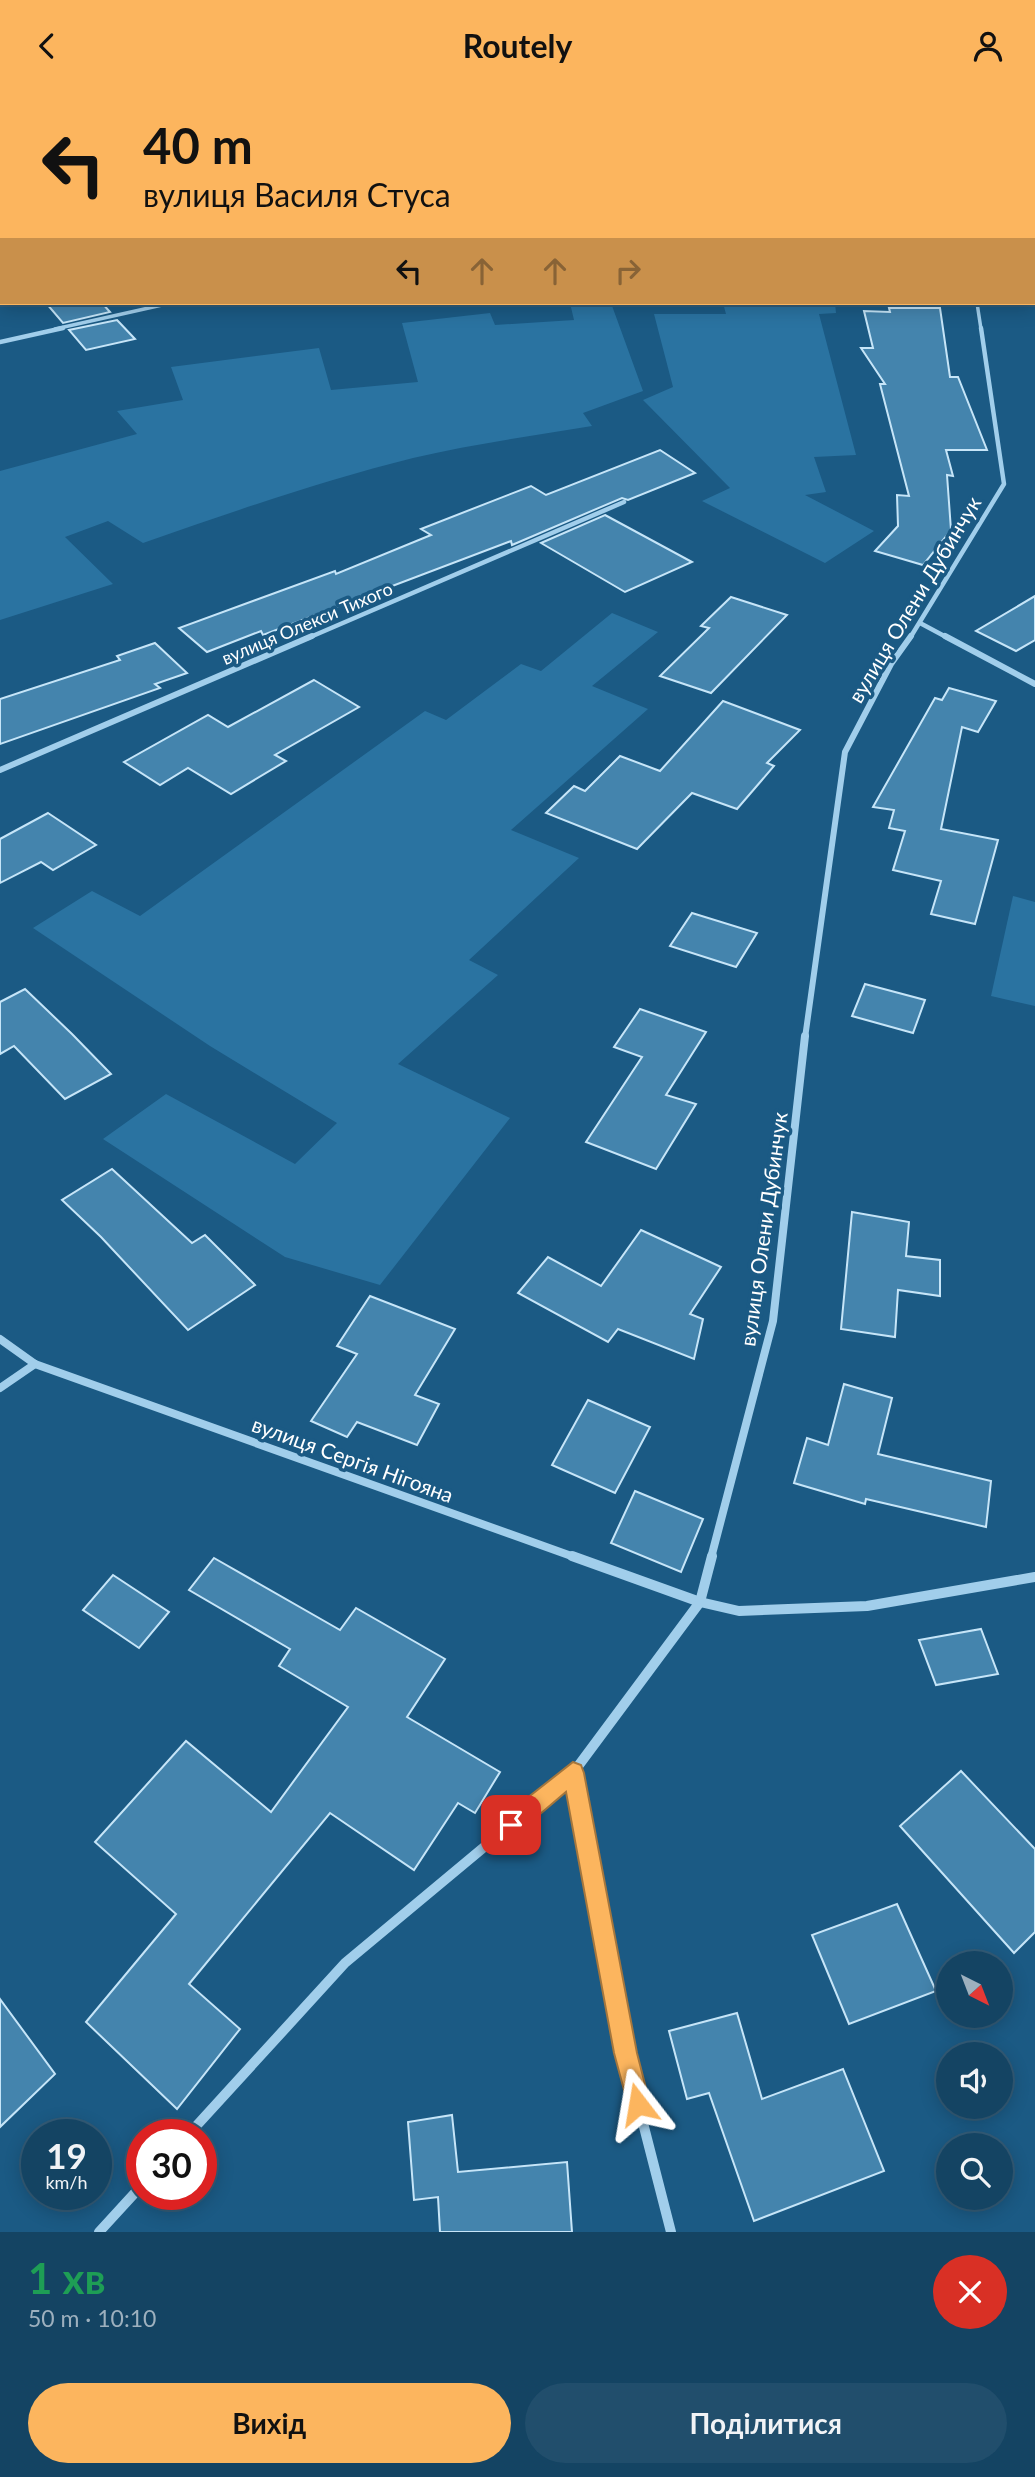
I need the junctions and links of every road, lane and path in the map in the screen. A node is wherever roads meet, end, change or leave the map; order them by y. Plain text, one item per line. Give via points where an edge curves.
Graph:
1 (162, 305) edge
2 (977, 305) edge
3 (0, 342) edge
4 (624, 502) dead end
5 (920, 623) junction
6 (1035, 684) edge
7 (0, 770) edge
8 (0, 1339) edge
9 (35, 1364) junction
10 (0, 1388) edge
11 (1035, 1577) edge
12 (700, 1602) junction
13 (573, 1773) junction
14 (203, 2119) edge
15 (126, 2202) edge
16 (99, 2232) edge
17 (671, 2232) edge

1 - 3 street
2 - 5 street, вулиця Олени Дубинчук via 1004,484
4 - 7 street, вулиця Олекси Тихого
5 - 6 street
5 - 12 street, вулиця Олени Дубинчук via 891,664 845,752 815,953 773,1321
8 - 9 street, вулиця Сергія Нігояна
9 - 10 street
9 - 12 street, вулиця Сергія Нігояна
11 - 12 street, вулиця Сергія Нігояна via 867,1606 739,1611
12 - 13 street, вулиця Олени Дубинчук
13 - 14 street, вулиця Олени Дубинчук via 345,1963
13 - 17 street via 625,2053
15 - 16 street

